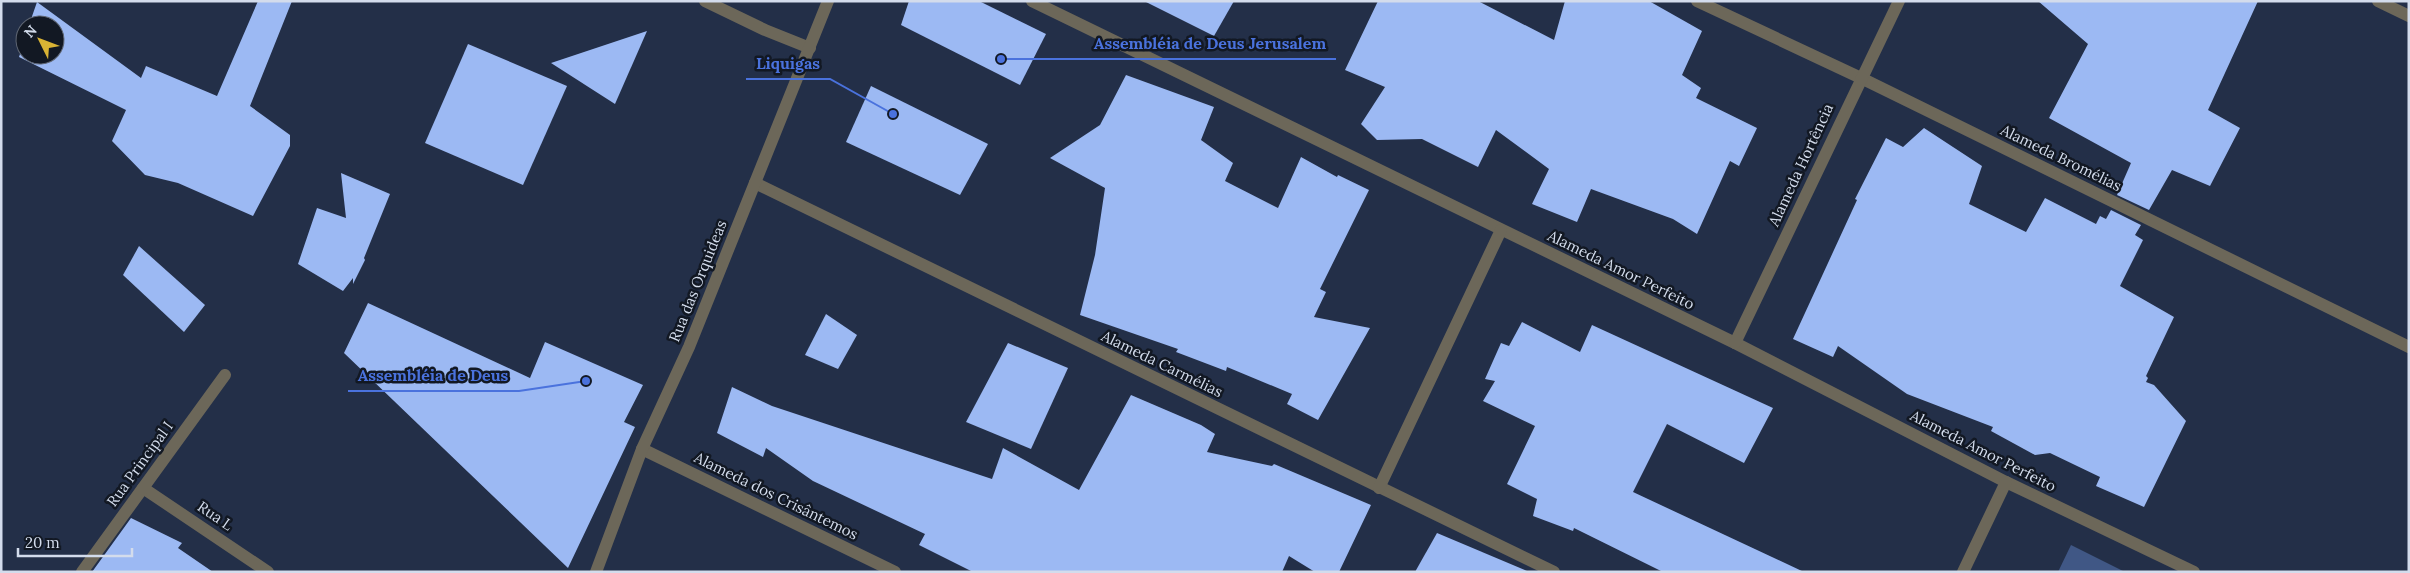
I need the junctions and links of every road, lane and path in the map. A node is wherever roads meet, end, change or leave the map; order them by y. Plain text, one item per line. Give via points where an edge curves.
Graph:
1 (705, 1) edge
2 (828, 1) edge
3 (1032, 1) edge
4 (1697, 1) edge
5 (1899, 1) edge
6 (2378, 1) edge
7 (2409, 16) edge
8 (810, 48) junction
9 (1861, 78) junction
10 (755, 183) junction
11 (1501, 230) junction
12 (1735, 343) junction
13 (2409, 347) edge
14 (225, 375) dead end
15 (642, 449) junction
16 (2006, 482) junction
17 (143, 488) junction
18 (1379, 488) junction
19 (82, 572) edge
20 (268, 572) edge
21 (596, 572) edge
22 (895, 572) edge
23 (1554, 572) edge
24 (1963, 572) edge
25 (2194, 572) edge

1 - 8 street
2 - 8 street, Rua das Orquideas
3 - 11 street, Alameda Amor Perfeito
4 - 9 street, Alameda Bromélias
5 - 9 street, Alameda Hortência
6 - 7 street
8 - 10 street, Rua das Orquideas
9 - 12 street, Alameda Hortência
9 - 13 street, Alameda Bromélias
10 - 15 street, Rua das Orquideas via 689,347
10 - 18 street, Alameda Carmélias
11 - 12 street, Alameda Amor Perfeito
11 - 18 street
12 - 16 street, Alameda Amor Perfeito
14 - 17 street, Rua Principal I
15 - 21 street, Rua das Orquideas
15 - 22 street, Alameda dos Crisântemos
16 - 24 street
16 - 25 street, Alameda Amor Perfeito
17 - 19 street, Rua Principal I
17 - 20 street, Rua L
18 - 23 street, Alameda Carmélias

